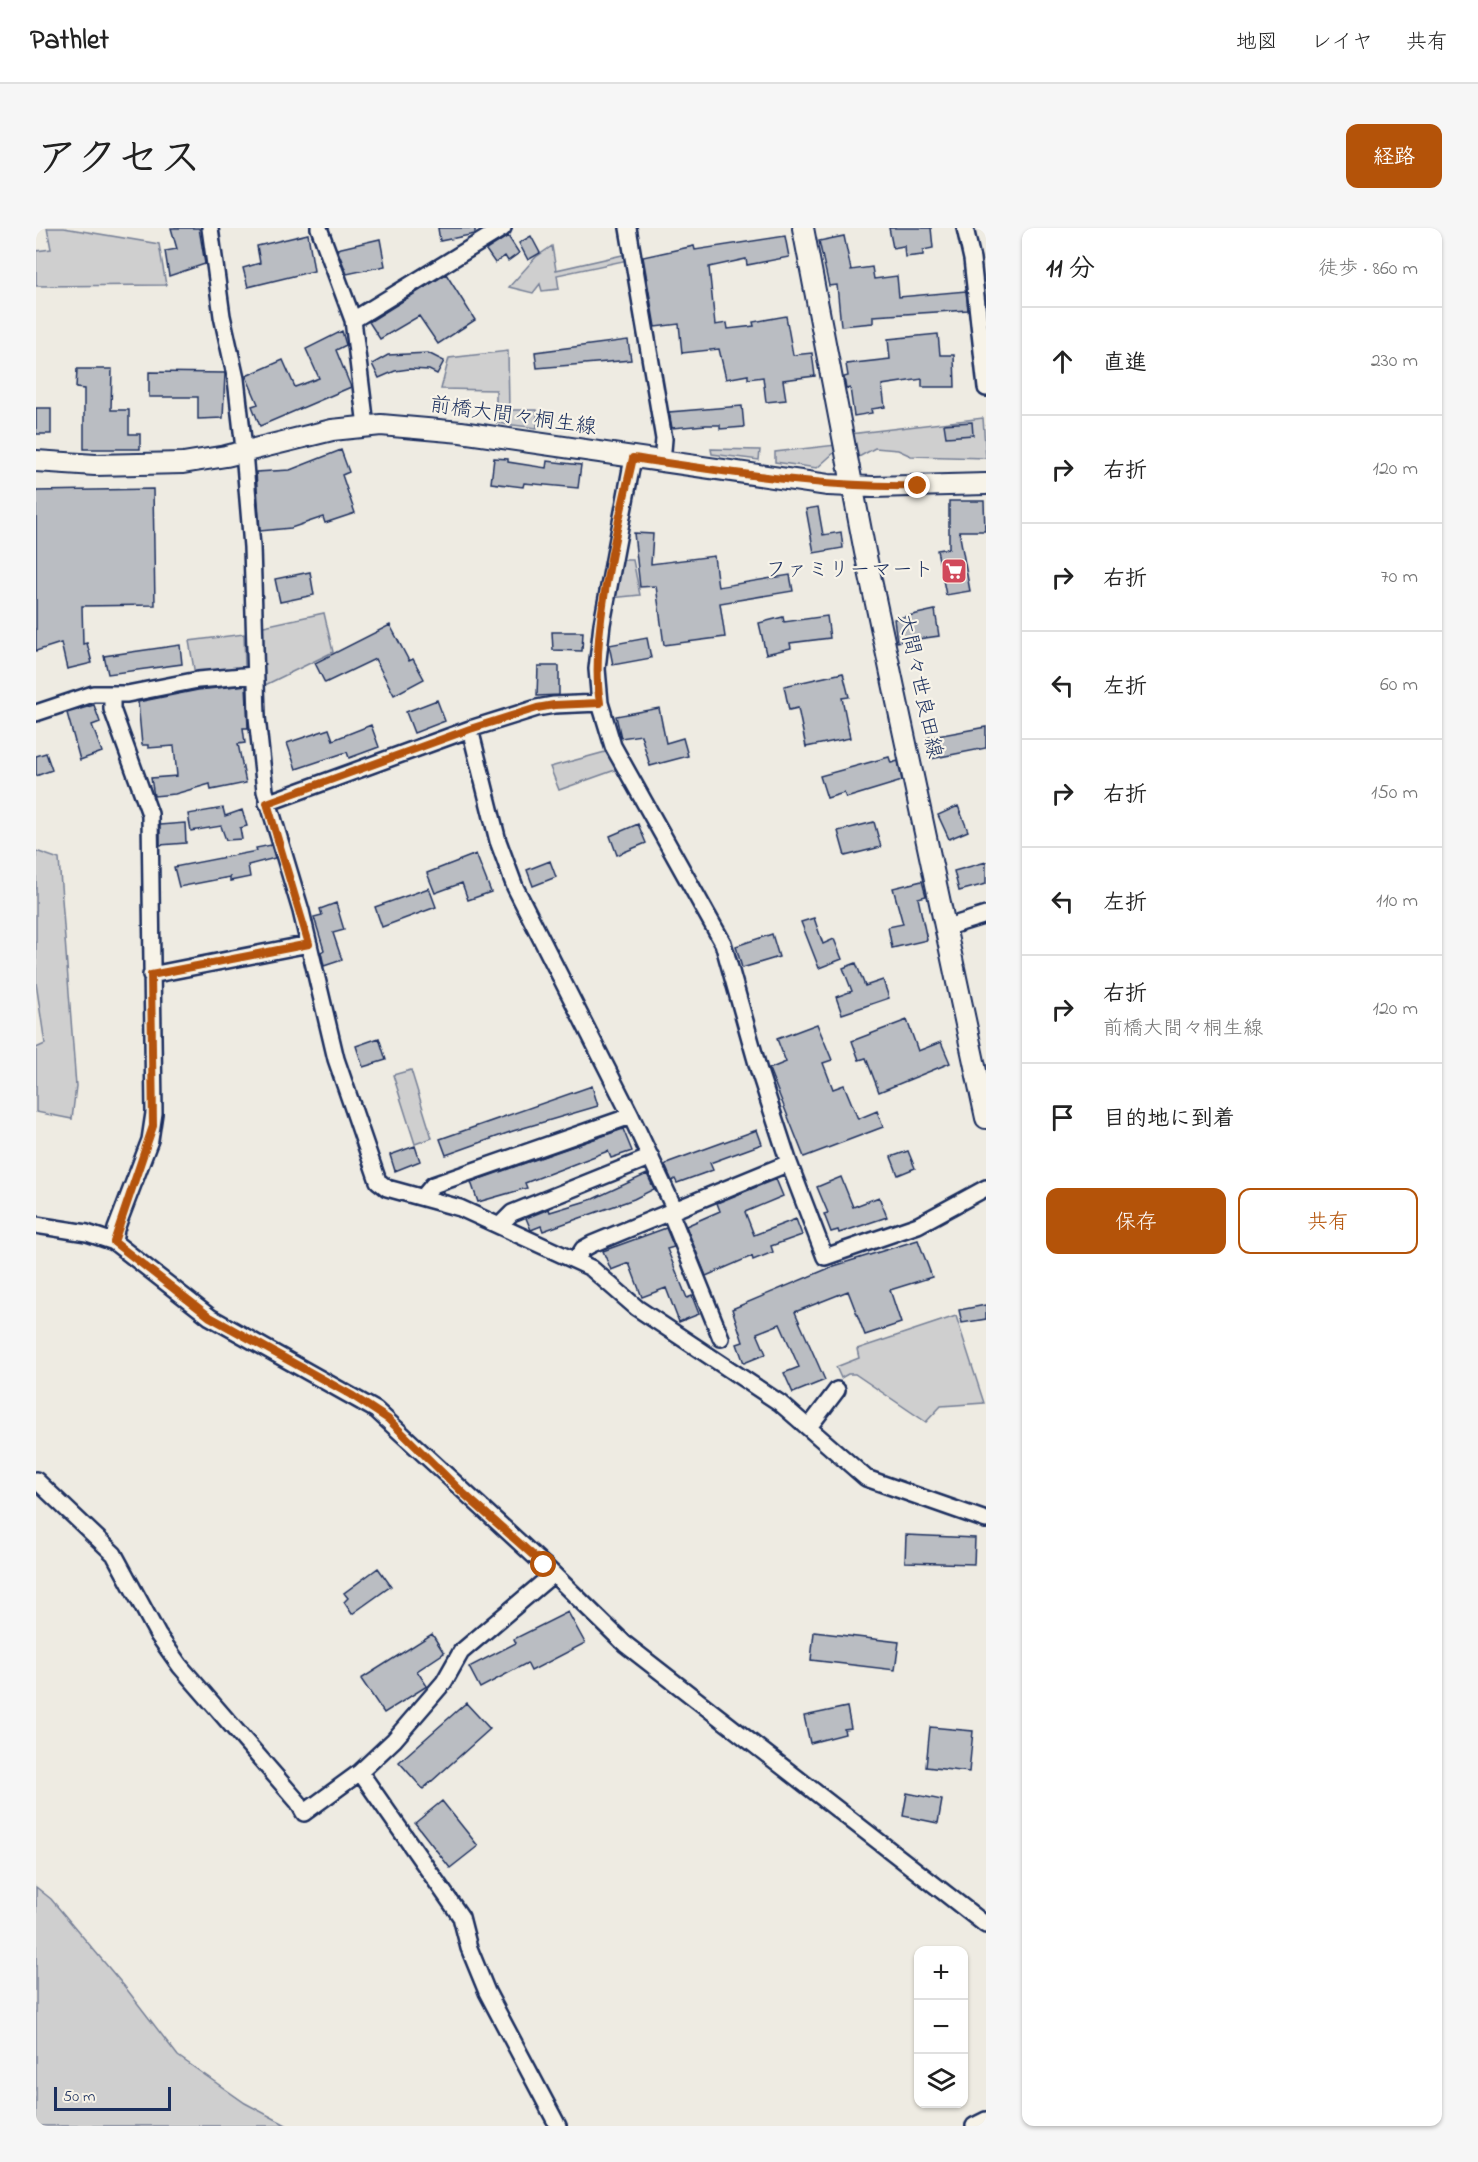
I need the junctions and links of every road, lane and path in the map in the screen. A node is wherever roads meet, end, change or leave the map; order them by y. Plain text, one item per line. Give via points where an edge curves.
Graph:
1 (210, 228) edge
2 (319, 228) edge
3 (503, 228) edge
4 (628, 228) edge
5 (803, 228) edge
6 (965, 228) edge
7 (353, 320) junction
8 (986, 388) edge
9 (366, 426) junction
10 (244, 452) junction
11 (633, 458) junction
12 (36, 461) edge
13 (662, 462) junction
14 (986, 484) edge
15 (852, 487) junction
16 (254, 675) junction
17 (112, 695) junction
18 (600, 703) junction
19 (36, 713) edge
20 (470, 729) junction
21 (267, 803) junction
22 (986, 915) edge
23 (947, 927) junction
24 (309, 944) junction
25 (151, 975) junction
26 (979, 1052) edge
27 (631, 1116) junction
28 (986, 1118) edge
29 (651, 1157) junction
30 (789, 1163) junction
31 (986, 1188) edge
32 (423, 1197) junction
33 (673, 1211) junction
34 (36, 1225) edge
35 (501, 1225) junction
36 (114, 1242) junction
37 (576, 1260) junction
38 (721, 1338) dead end
39 (837, 1390) dead end
40 (809, 1427) junction
41 (36, 1480) edge
42 (986, 1520) edge
43 (553, 1574) junction
44 (360, 1772) junction
45 (986, 1925) edge
46 (986, 2120) edge
47 (558, 2126) edge
48 (974, 2126) edge

1 - 10 street via 222,316 236,379
2 - 7 street
3 - 7 street
4 - 13 street via 663,430
5 - 15 main road, 大間々世良田線
6 - 8 street
7 - 9 street
9 - 10 main road, 前橋大間々桐生線 via 332,430
9 - 11 main road, 前橋大間々桐生線 via 461,432
10 - 12 main road, 前橋大間々桐生線 via 151,465
10 - 16 street via 252,547
11 - 13 main road, 前橋大間々桐生線
11 - 18 street via 602,624 597,669
13 - 15 main road, 前橋大間々桐生線
14 - 15 main road, 前橋大間々桐生線
15 - 23 main road, 大間々世良田線
16 - 17 street
16 - 21 street
17 - 19 street via 93,694
17 - 25 street via 112,709 149,806
18 - 20 street via 546,706
18 - 30 street via 613,746 723,943
20 - 21 street
20 - 27 street via 498,841 515,886
21 - 24 street
22 - 23 street
23 - 26 main road, 大間々世良田線
24 - 25 street
24 - 32 street via 336,1059 376,1176 381,1186
25 - 36 street via 153,1126
26 - 28 main road, 大間々世良田線
27 - 29 street
27 - 32 street via 433,1185
29 - 33 street
29 - 35 street via 512,1213
30 - 31 street via 825,1257 918,1225
30 - 33 street
32 - 35 street
33 - 37 street via 583,1249
33 - 38 street
34 - 36 street via 87,1233
35 - 37 street via 556,1254
36 - 43 street via 210,1317 388,1419
37 - 40 street via 598,1273 637,1308 737,1372
39 - 40 street
40 - 42 street via 875,1483
41 - 44 street via 114,1554 158,1635 180,1666 304,1813
43 - 44 street via 461,1652 444,1683
43 - 45 street via 658,1671
44 - 47 street via 461,1917 487,1992
46 - 48 street

